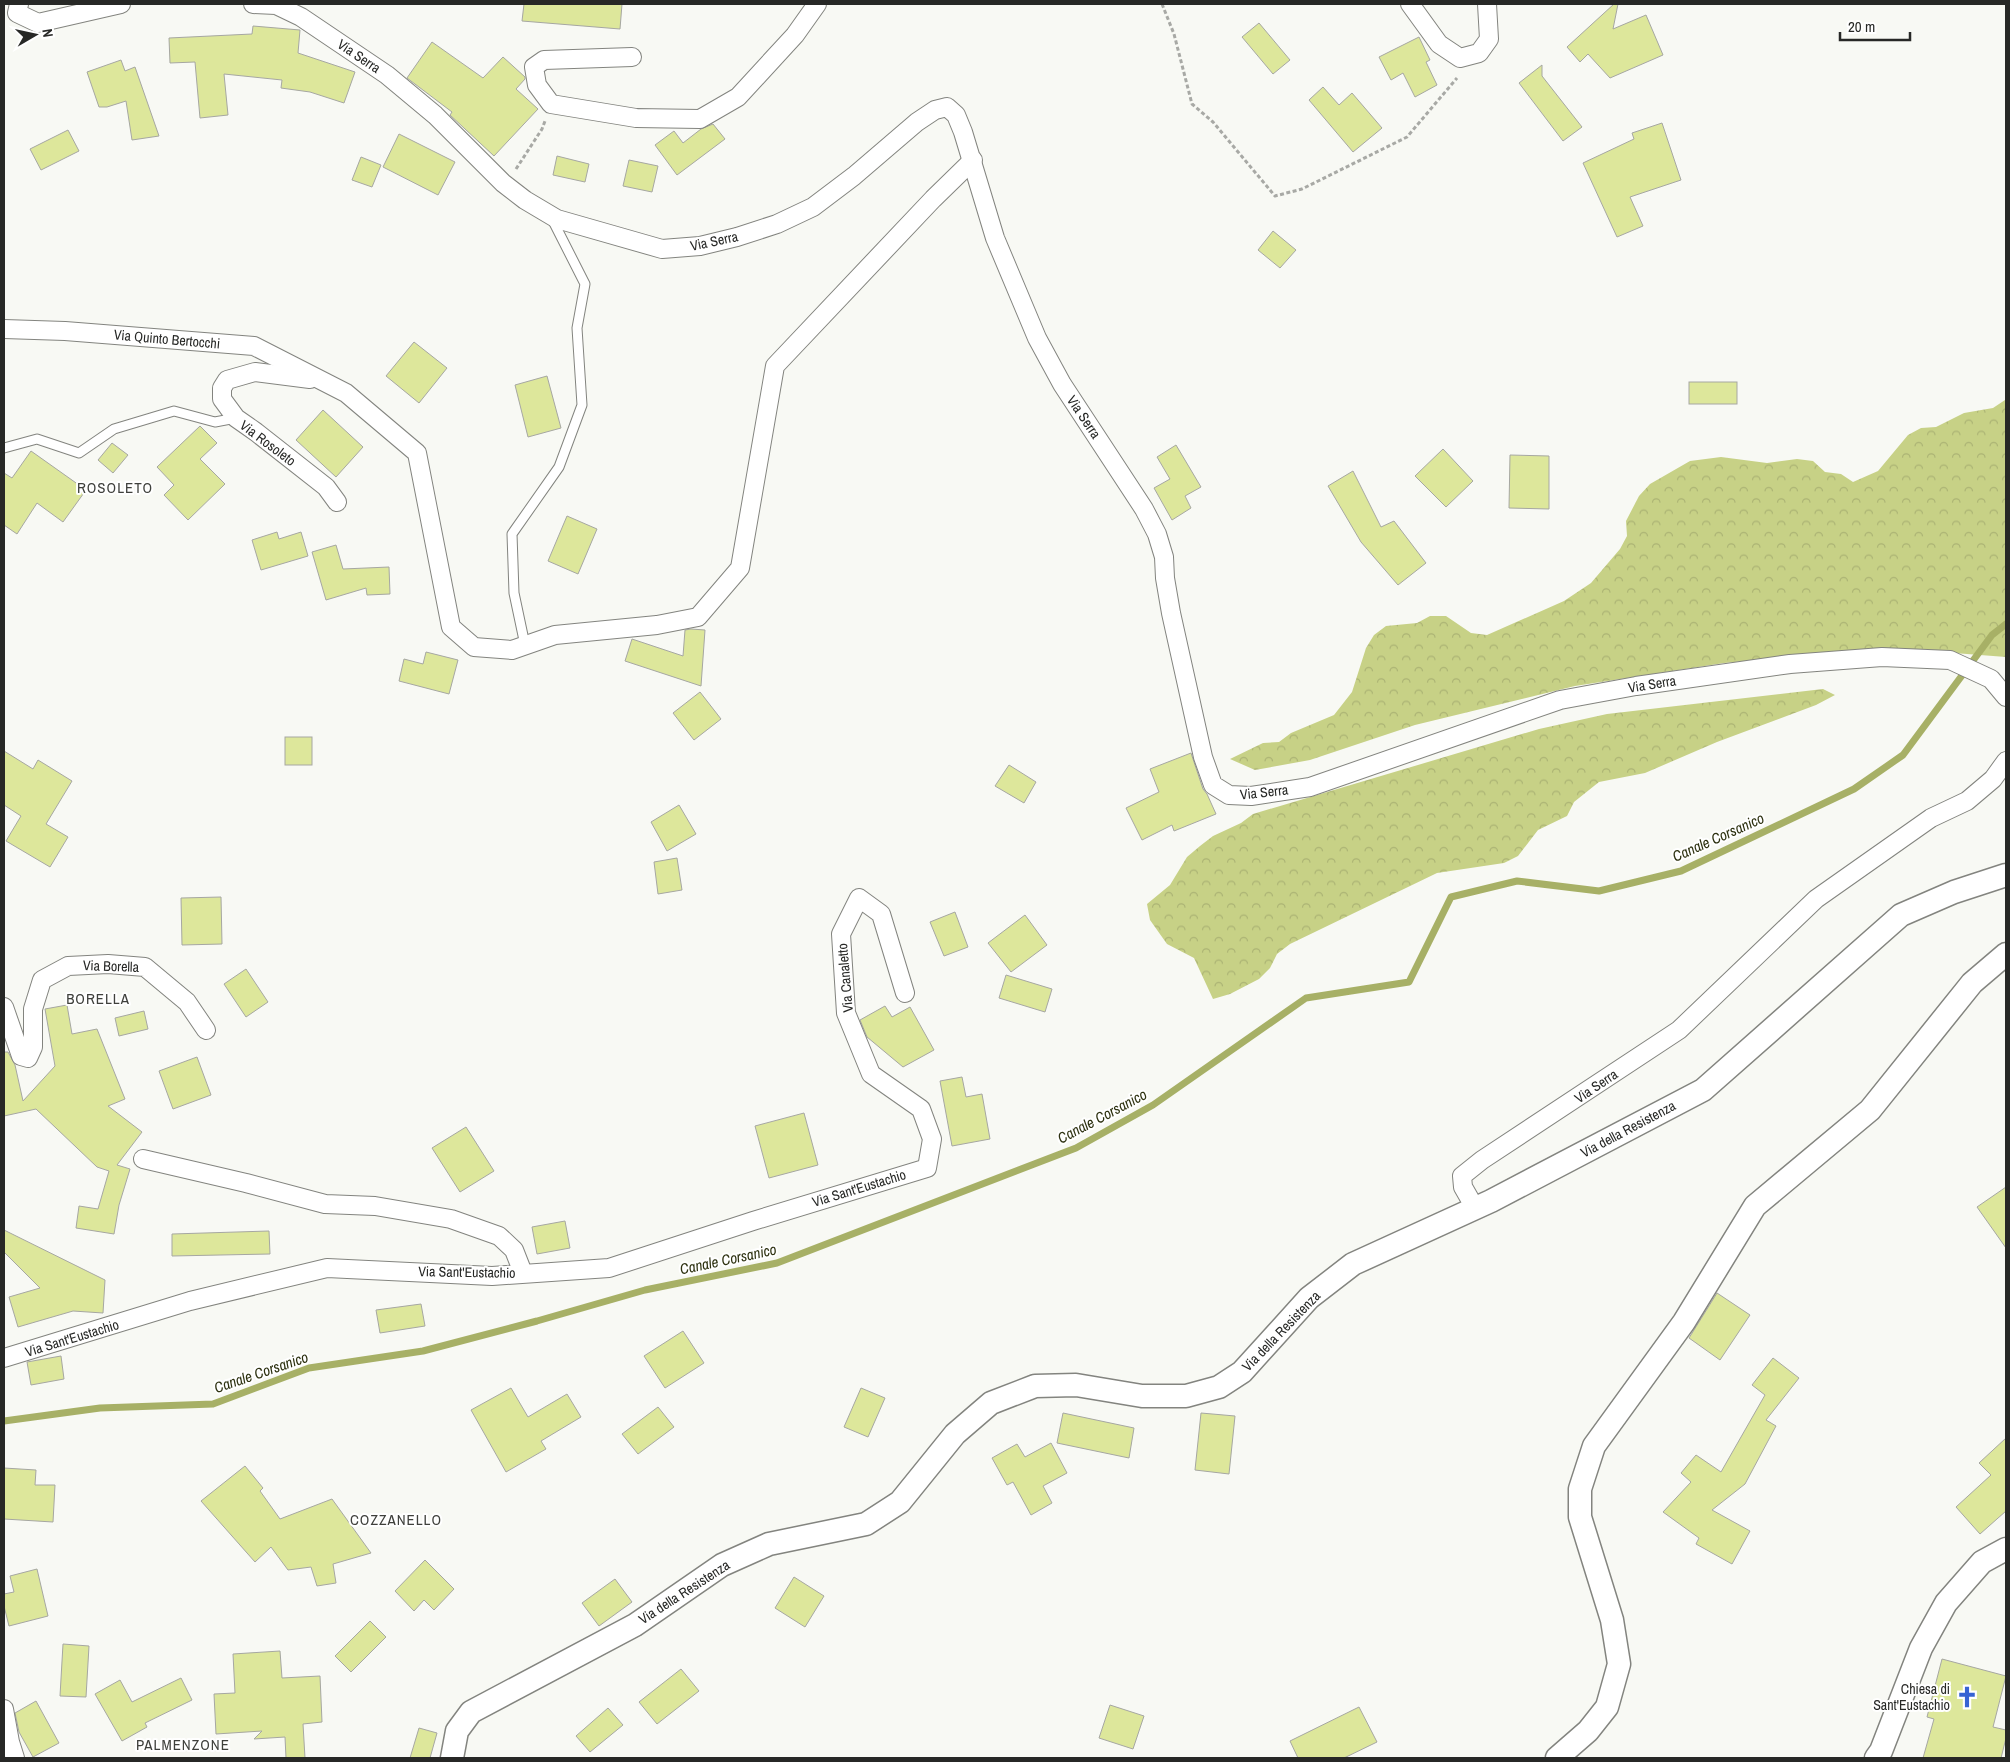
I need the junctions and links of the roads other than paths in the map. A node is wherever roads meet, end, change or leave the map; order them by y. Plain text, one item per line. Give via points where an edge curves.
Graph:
1 (19, 4) edge
2 (121, 4) edge
3 (253, 4) edge
4 (817, 4) edge
5 (1410, 4) edge
6 (1487, 4) edge
7 (632, 57) dead end
8 (973, 160) junction
9 (550, 215) junction
10 (4, 329) edge
11 (322, 381) junction
12 (236, 418) junction
13 (4, 448) edge
14 (337, 502) dead end
15 (525, 645) junction
16 (2006, 696) edge
17 (2006, 761) edge
18 (2006, 875) edge
19 (2006, 954) edge
20 (905, 993) dead end
21 (4, 1007) edge
22 (206, 1030) dead end
23 (143, 1159) dead end
24 (927, 1168) joint
25 (1476, 1208) junction
26 (523, 1273) junction
27 (4, 1358) edge
28 (2006, 1549) edge
29 (4, 1710) edge
30 (15, 1758) edge
31 (452, 1758) edge
32 (1557, 1758) edge
33 (1876, 1758) edge

1 - 2 street via 18,13 38,23
3 - 9 street, Via Serra via 276,5 301,17 387,74 503,182
4 - 7 street via 795,35 738,97 700,119 636,118 551,104 537,85 534,67 544,60
5 - 6 street via 1439,44 1460,58 1479,53 1489,38
8 - 9 street, Via Serra via 956,115 947,107 935,110 917,122 813,207 777,224 737,237 700,246 662,249
8 - 15 street, Via Quinto Bertocchi via 775,366 740,568 698,617 657,626 555,635
8 - 16 street, Via Serra via 995,238 1037,338 1062,384 1144,508 1157,534 1203,757 1213,786 1229,796 1310,787 1560,700 1790,664 1882,658 1950,660 1991,679
9 - 15 lane via 585,284 577,328 582,405 559,468 512,534 514,593
10 - 11 street, Via Quinto Bertocchi via 254,346
11 - 12 street, Via Rosoleto via 255,372 227,380 222,388 222,399
11 - 15 street, Via Quinto Bertocchi via 346,393 417,453 451,627 474,647 512,650
12 - 13 lane via 215,422 174,411 114,429 78,453 36,439
12 - 14 street, Via Rosoleto via 326,487
17 - 25 street, Via Serra via 1993,779 1967,802 1931,818 1816,899 1679,1030 1462,1176 1462,1187
18 - 25 street, Via della Resistenza via 1954,892 1901,915 1703,1090
19 - 32 street via 1972,982 1870,1110 1755,1206 1684,1322 1594,1446 1580,1489 1580,1517 1612,1620 1619,1664 1607,1707 1588,1731
20 - 24 street, Via Canaletto via 882,914 859,898 841,934 846,1013 871,1074 921,1109 932,1139
21 - 22 street, Via Borella via 21,1056 28,1058 32,1047 33,1009 42,980 68,966 108,964 146,967 187,1002
23 - 26 street via 325,1204 375,1206 451,1219 499,1236 514,1250
24 - 26 street, Via Sant'Eustachio via 609,1268
25 - 31 street, Via della Resistenza via 1353,1264 1310,1298 1242,1372 1219,1387 1186,1396 1142,1396 1076,1385 1035,1386 991,1403 955,1434 900,1502 866,1524 769,1544 722,1565 635,1625 471,1712 457,1731
26 - 27 street, Via Sant'Eustachio via 492,1276 327,1268 190,1301
28 - 33 street via 1982,1562 1946,1603 1921,1648
29 - 30 street

